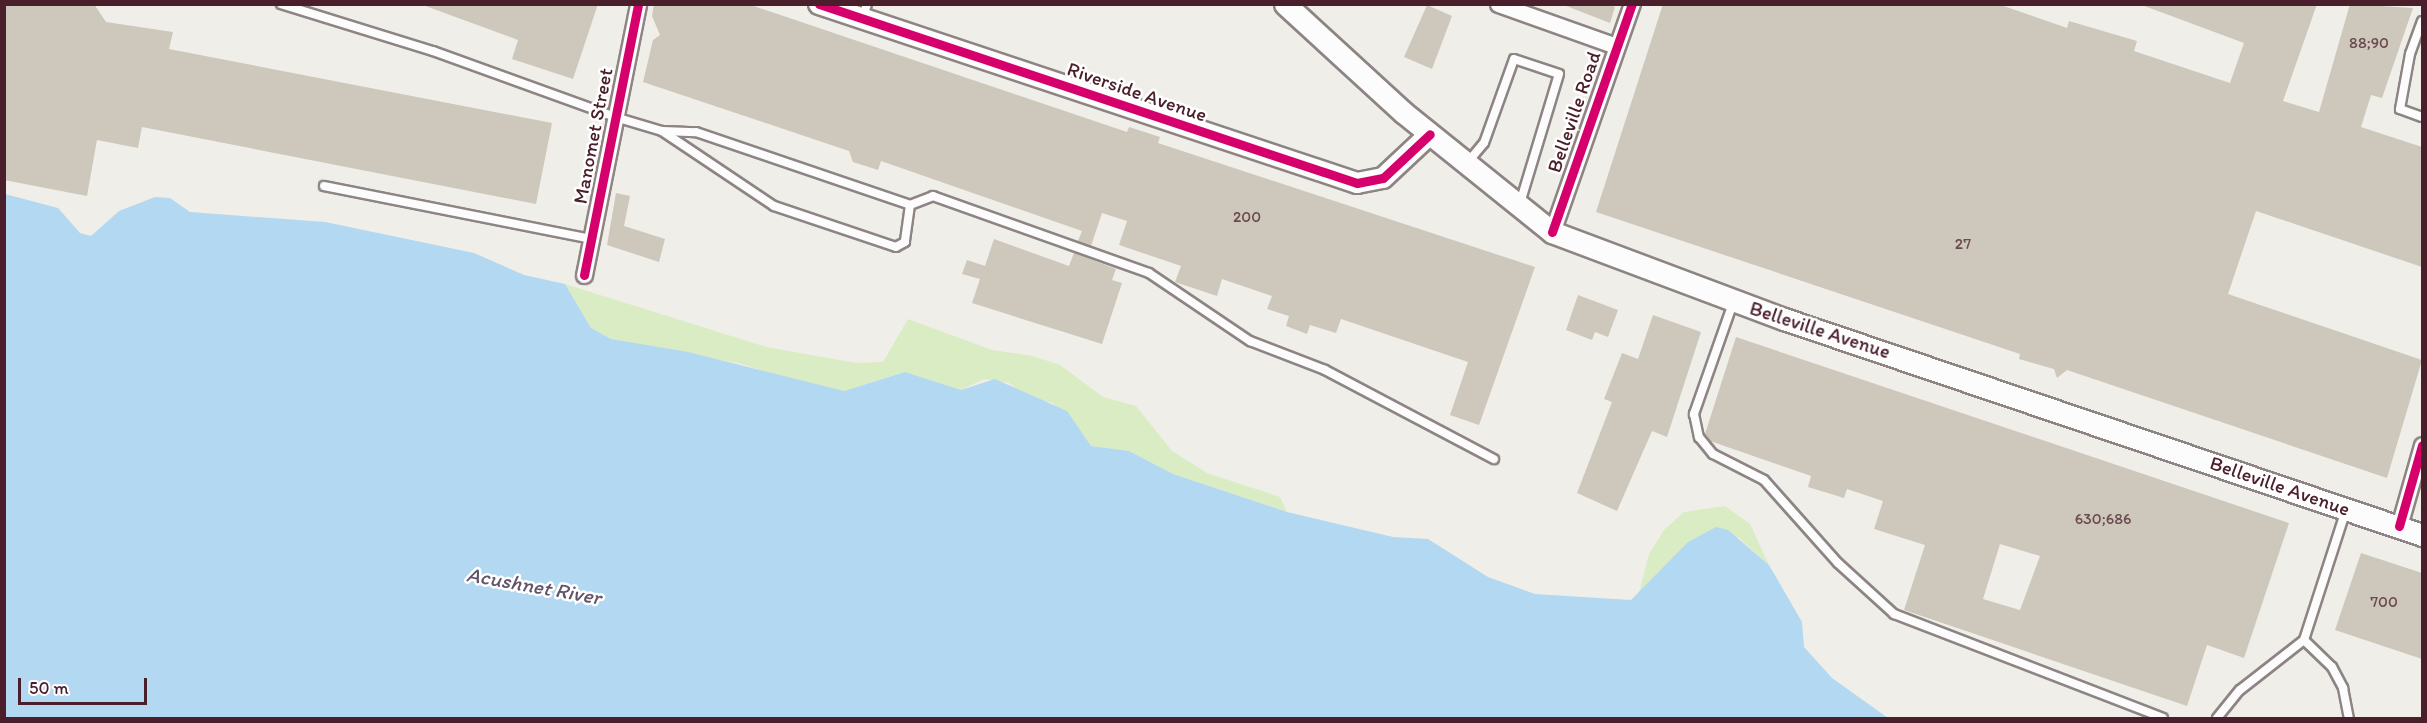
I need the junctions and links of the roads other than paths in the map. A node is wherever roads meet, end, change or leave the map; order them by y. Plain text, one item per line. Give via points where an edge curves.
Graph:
1 (281, 4) edge
2 (638, 4) edge
3 (819, 4) edge
4 (1498, 4) edge
5 (1632, 4) edge
6 (1292, 7) edge
7 (865, 12) edge
8 (2422, 21) edge
9 (1616, 46) junction
10 (615, 117) junction
11 (2422, 117) edge
12 (662, 131) junction
13 (1430, 135) junction
14 (1466, 165) junction
15 (324, 186) dead end
16 (910, 205) junction
17 (1519, 207) junction
18 (1552, 232) junction
19 (591, 239) junction
20 (584, 275) dead end
21 (1734, 301) junction
22 (2422, 445) edge
23 (1494, 459) dead end
24 (2346, 508) junction
25 (2399, 526) junction
26 (2422, 535) edge
27 (2304, 640) junction
28 (2163, 718) edge
29 (2217, 718) edge
30 (2349, 718) edge

1 - 10 lane via 434,51
2 - 10 street, Manomet Street
3 - 7 street, Riverside Avenue
4 - 9 street
5 - 9 street, Belleville Road
6 - 13 main road, Belleville Avenue
7 - 13 street, Riverside Avenue via 1357,183 1383,178
8 - 11 lane via 2410,54 2400,109
9 - 18 street, Belleville Road
10 - 12 lane
10 - 19 street, Manomet Street
12 - 16 lane via 696,132
12 - 16 lane via 774,206 896,247 905,242 913,214
13 - 14 main road, Belleville Avenue
14 - 17 main road, Belleville Avenue
14 - 17 lane via 1484,143 1514,59 1559,74
15 - 19 lane
16 - 23 lane via 933,195 1149,273 1250,341 1325,370
17 - 18 main road, Belleville Avenue
18 - 21 main road, Belleville Avenue
19 - 20 street, Manomet Street
21 - 24 main road, Belleville Avenue
21 - 28 lane via 1694,414 1699,437 1713,454 1764,480 1838,564 1894,614
22 - 25 street
24 - 25 main road, Belleville Avenue
24 - 27 lane
25 - 26 main road, Belleville Avenue
27 - 29 lane via 2240,690
27 - 30 lane via 2332,667 2343,688

